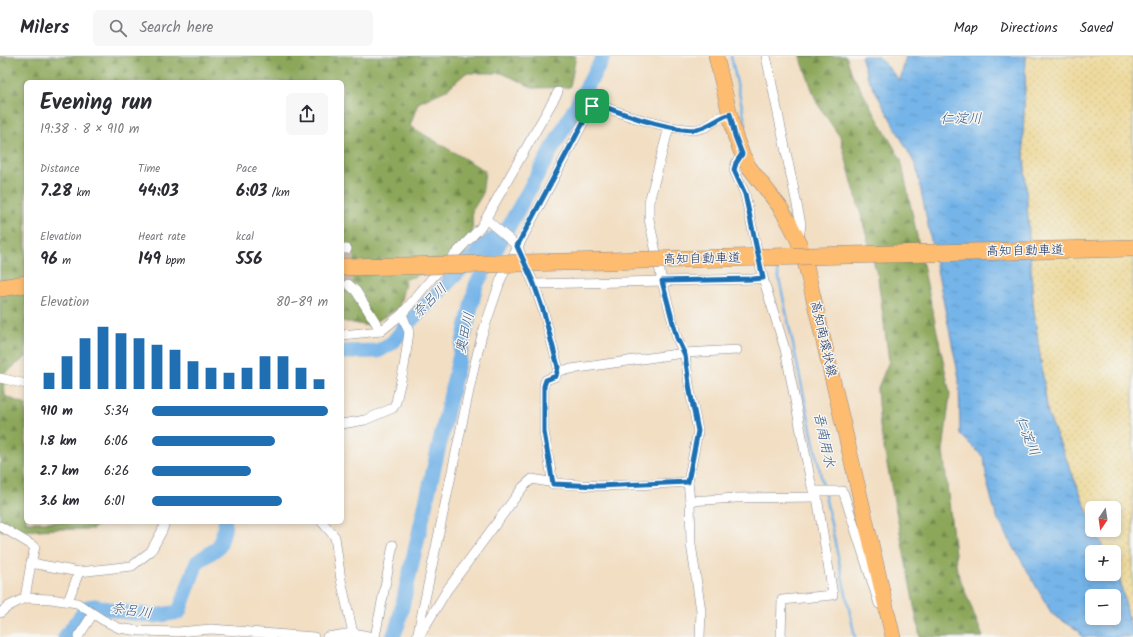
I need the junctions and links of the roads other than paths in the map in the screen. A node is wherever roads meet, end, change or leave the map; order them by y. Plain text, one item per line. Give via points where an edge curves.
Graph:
1 (716, 56) edge
2 (766, 56) edge
3 (558, 92) dead end
4 (730, 114) junction
5 (669, 127) junction
6 (742, 154) junction
7 (486, 219) junction
8 (798, 240) junction
9 (517, 246) junction
10 (1133, 248) edge
11 (456, 252) junction
12 (344, 268) edge
13 (455, 270) dead end
14 (763, 278) junction
15 (662, 281) junction
16 (24, 284) edge
17 (348, 284) tunnel mouth
18 (534, 284) junction
19 (0, 288) edge
20 (402, 314) junction
21 (381, 330) junction
22 (344, 335) edge
23 (736, 350) dead end
24 (684, 353) junction
25 (557, 371) junction
26 (0, 378) edge
27 (24, 384) edge
28 (344, 424) edge
29 (688, 482) junction
30 (553, 484) junction
31 (816, 493) junction
32 (690, 501) junction
33 (164, 524) edge
34 (324, 524) edge
35 (0, 526) edge
36 (393, 545) dead end
37 (32, 563) junction
38 (79, 572) junction
39 (25, 598) junction
40 (72, 602) junction
41 (0, 613) edge
42 (91, 613) junction
43 (353, 633) junction
44 (78, 637) edge
45 (314, 637) edge
46 (327, 637) edge
47 (374, 637) edge
48 (418, 637) edge
49 (700, 637) edge
50 (781, 637) edge
51 (889, 637) edge
52 (893, 637) edge

1 - 4 main road, 高知南環状線
2 - 8 street via 801,224
3 - 7 street
4 - 5 street via 695,130
4 - 6 main road, 高知南環状線
5 - 9 street via 596,104 592,106
5 - 15 street via 650,202 649,218
6 - 8 main road, 高知南環状線 via 780,207
6 - 14 street via 734,170 745,194
7 - 9 street
7 - 11 street
8 - 52 main road, 高知南環状線
9 - 18 street
9 - 48 street via 501,279 482,335
10 - 12 highway, 高知自動車道, bridge
11 - 13 street
11 - 20 street
14 - 15 street
14 - 31 street via 785,349
15 - 18 street
15 - 24 street via 677,338
16 - 19 highway
17 - 21 street via 356,291
18 - 25 street via 544,313
20 - 21 street
20 - 28 street via 409,332 404,367 393,408 365,420
21 - 22 street
23 - 24 street
24 - 25 street
24 - 29 street via 698,431
25 - 30 street via 556,376 546,380 544,386 544,432
26 - 27 street
29 - 30 street via 598,486
29 - 32 street
30 - 48 street via 532,479 523,487 447,590
31 - 32 street
31 - 50 street via 833,595 782,600
31 - 51 street via 842,491
32 - 49 street via 691,544 701,611
33 - 38 street via 151,552 132,566
34 - 43 street via 335,537 341,580
35 - 37 street via 35,547
36 - 47 street
37 - 38 street
37 - 39 street
38 - 40 street
39 - 40 street
39 - 41 street
40 - 42 street
42 - 44 street
42 - 45 street via 119,628 139,631 178,632 211,629
43 - 46 street
43 - 47 street

